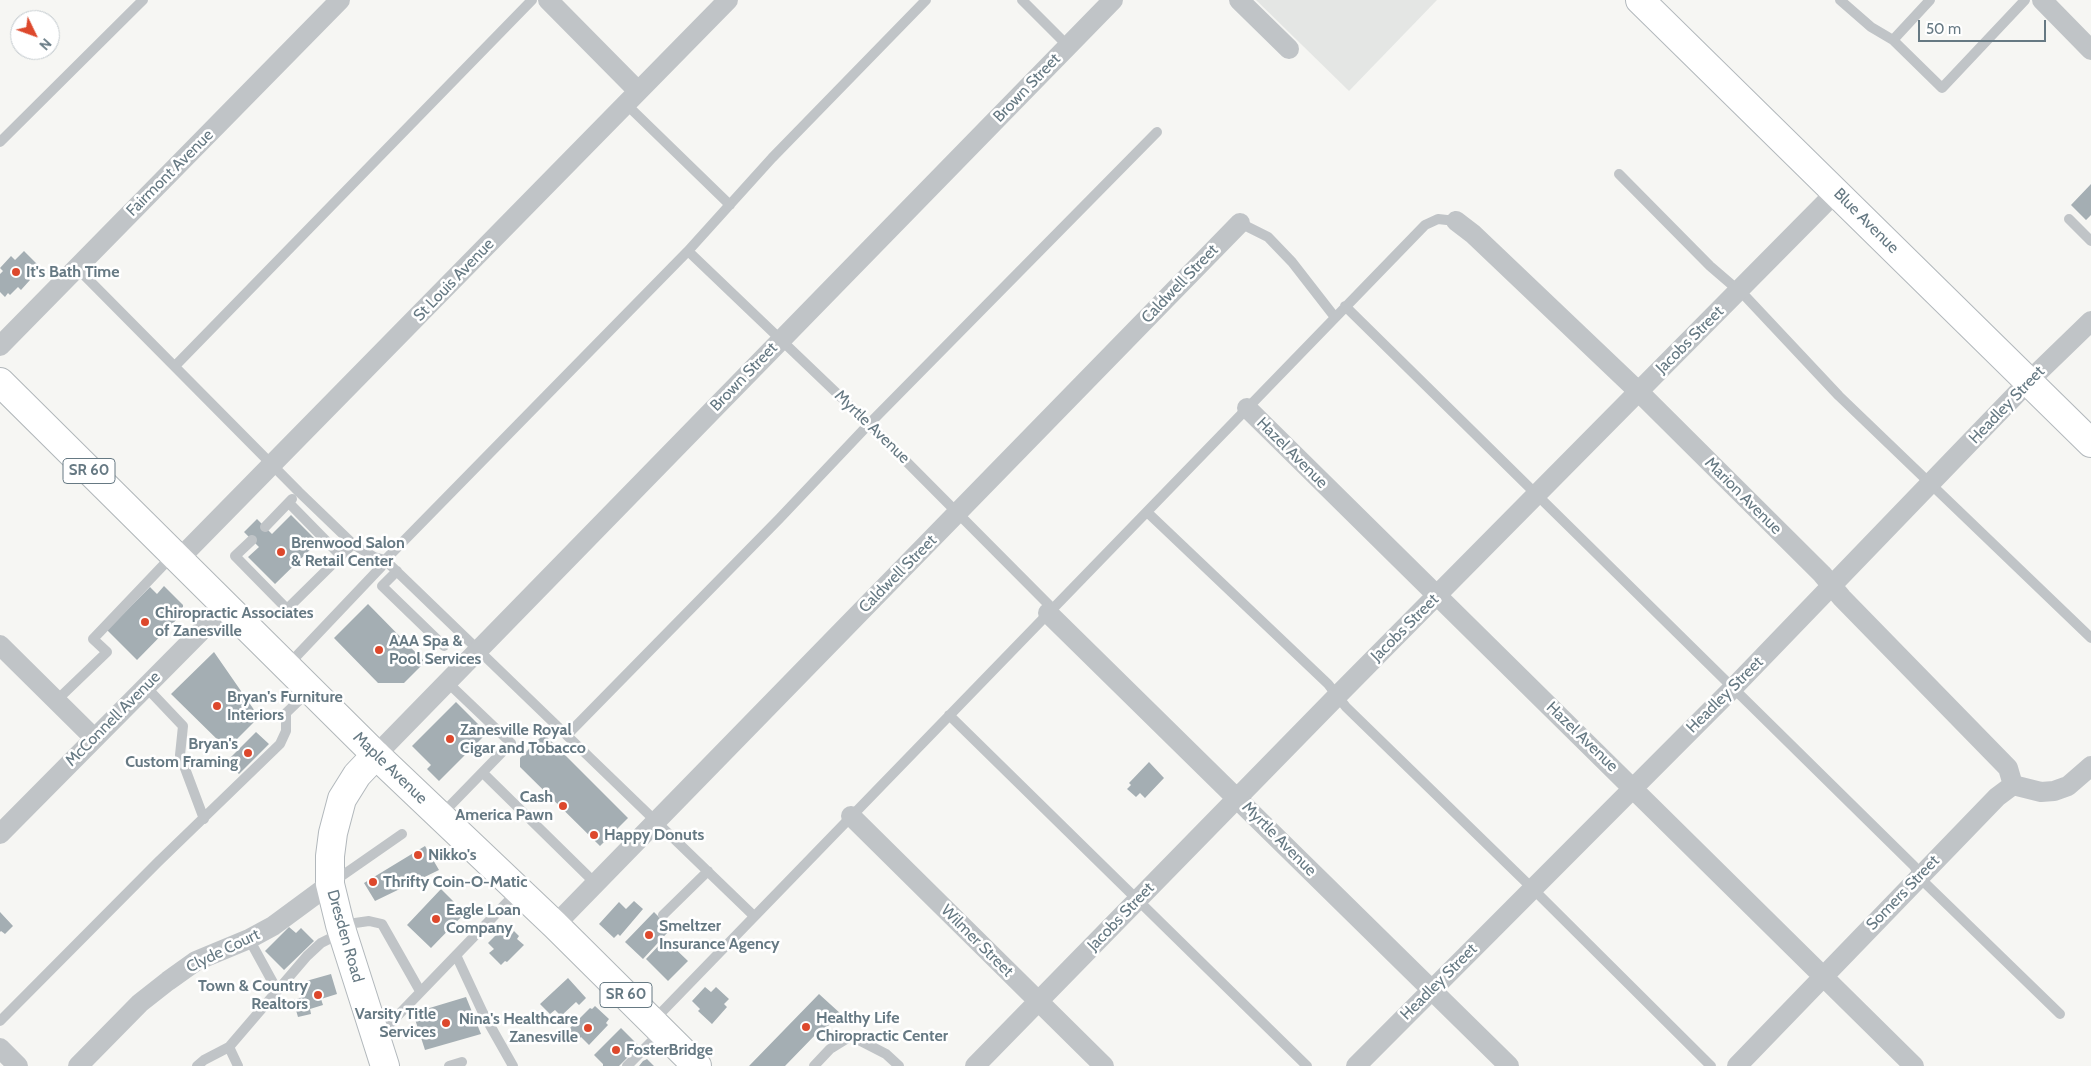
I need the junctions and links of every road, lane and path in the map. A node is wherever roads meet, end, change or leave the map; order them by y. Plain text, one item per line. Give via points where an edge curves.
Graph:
1 (142, 0) edge
2 (340, 0) edge
3 (532, 0) edge
4 (548, 0) edge
5 (728, 0) edge
6 (926, 0) edge
7 (1022, 0) edge
8 (1113, 0) edge
9 (1239, 0) edge
10 (1640, 0) edge
11 (1840, 0) edge
12 (1930, 0) edge
13 (2025, 0) edge
14 (2042, 0) edge
15 (1893, 40) junction
16 (1068, 46) junction
17 (1289, 49) dead end
18 (2091, 50) edge
19 (632, 98) junction
20 (1157, 132) dead end
21 (0, 142) edge
22 (1619, 174) dead end
23 (1836, 192) junction
24 (730, 205) junction
25 (2069, 219) dead end
26 (1456, 221) joint
27 (1240, 222) joint
28 (2091, 241) edge
29 (688, 251) junction
30 (77, 268) junction
31 (1738, 291) junction
32 (1345, 306) junction
33 (1334, 316) junction
34 (2091, 321) edge
35 (781, 340) junction
36 (0, 346) edge
37 (175, 366) junction
38 (2029, 381) junction
39 (0, 382) edge
40 (1639, 392) junction
41 (1247, 408) junction
42 (869, 424) junction
43 (2091, 443) edge
44 (272, 466) junction
45 (1931, 483) junction
46 (299, 492) junction
47 (1537, 496) junction
48 (289, 502) junction
49 (1147, 512) junction
50 (958, 513) junction
51 (264, 527) dead end
52 (252, 540) dead end
53 (353, 544) junction
54 (176, 556) junction
55 (341, 556) junction
56 (385, 560) junction
57 (397, 571) junction
58 (1832, 587) junction
59 (1436, 596) junction
60 (227, 606) junction
61 (1050, 610) junction
62 (2091, 638) edge
63 (444, 646) dead end
64 (1, 648) edge
65 (478, 648) junction
66 (287, 665) junction
67 (446, 681) junction
68 (146, 687) junction
69 (1732, 688) junction
70 (310, 690) junction
71 (1337, 696) junction
72 (56, 700) junction
73 (949, 715) junction
74 (568, 734) junction
75 (94, 738) junction
76 (376, 754) junction
77 (2091, 766) edge
78 (483, 773) junction
79 (2013, 785) junction
80 (1633, 786) junction
81 (1238, 798) junction
82 (440, 816) junction
83 (851, 816) junction
84 (204, 819) junction
85 (656, 821) junction
86 (0, 834) edge
87 (402, 834) dead end
88 (708, 871) junction
89 (1920, 875) junction
90 (595, 883) junction
91 (330, 884) junction
92 (1532, 888) junction
93 (518, 890) junction
94 (1137, 901) junction
95 (663, 915) dead end
96 (754, 916) junction
97 (555, 925) junction
98 (341, 929) junction
99 (250, 939) junction
100 (456, 955) junction
101 (1824, 976) junction
102 (1432, 989) junction
103 (277, 990) junction
104 (420, 991) junction
105 (1038, 1002) junction
106 (2060, 1014) dead end
107 (0, 1021) edge
108 (657, 1026) junction
109 (376, 1038) junction
110 (229, 1047) junction
111 (0, 1048) edge
112 (462, 1062) dead end
113 (18, 1066) edge
114 (78, 1066) edge
115 (197, 1066) edge
116 (238, 1066) edge
117 (385, 1066) edge
118 (449, 1066) edge
119 (513, 1066) edge
120 (627, 1066) edge
121 (697, 1066) edge
122 (814, 1066) edge
123 (899, 1066) edge
124 (976, 1066) edge
125 (1104, 1066) edge
126 (1307, 1066) edge
127 (1356, 1066) edge
128 (1510, 1066) edge
129 (1711, 1066) edge
130 (1737, 1066) edge
131 (1914, 1066) edge

1 - 21 lane
2 - 30 street, Fairmont Avenue
3 - 37 lane
4 - 19 street
5 - 19 street, St Louis Avenue
6 - 24 lane
7 - 16 lane
8 - 16 street, Brown Street
9 - 17 street
10 - 23 main road, Blue Avenue
11 - 15 lane via 1871,27
12 - 15 lane
13 - 15 lane via 1942,88
14 - 18 street
16 - 35 street, Brown Street
19 - 24 lane
19 - 44 street, St Louis Avenue
20 - 42 lane
22 - 31 lane
23 - 31 street, Jacobs Street
23 - 38 main road, Blue Avenue
24 - 29 lane
25 - 28 lane
26 - 32 lane via 1430,221
26 - 40 street, Marion Avenue
27 - 33 lane via 1268,237
27 - 50 street, Caldwell Street
29 - 35 lane, Myrtle Avenue
29 - 56 lane
30 - 36 street, Fairmont Avenue
30 - 37 lane
31 - 40 street, Jacobs Street
31 - 45 lane via 1839,396
32 - 33 lane
32 - 47 lane
33 - 41 lane
34 - 38 street, Headley Street
35 - 42 lane, Myrtle Avenue
35 - 65 street, Brown Street
37 - 44 lane
38 - 43 main road, Blue Avenue
38 - 45 street, Headley Street
39 - 54 main road, Maple Avenue / SR 60
40 - 47 street, Jacobs Street
40 - 58 street, Marion Avenue
41 - 49 lane
41 - 59 street, Hazel Avenue
42 - 50 lane, Myrtle Avenue
42 - 74 lane
44 - 46 lane
44 - 54 street, St Louis Avenue
45 - 58 street, Headley Street
45 - 62 lane
46 - 48 lane
46 - 53 lane
47 - 59 street, Jacobs Street
47 - 69 lane
48 - 51 lane
48 - 55 lane
49 - 61 lane
49 - 71 lane
50 - 61 lane, Myrtle Avenue
50 - 85 street, Caldwell Street
52 - 55 lane via 235,556 287,609
53 - 55 lane
53 - 56 lane
54 - 60 main road, Maple Avenue / SR 60
54 - 72 lane via 93,638 108,652
56 - 57 lane
56 - 66 lane
57 - 63 lane via 382,586
57 - 65 lane
58 - 69 street, Headley Street
58 - 79 street, Marion Avenue via 2008,768
59 - 71 street, Jacobs Street
59 - 80 street, Hazel Avenue
60 - 66 main road, Maple Avenue / SR 60
60 - 68 street, McConnell Avenue
61 - 73 lane
61 - 81 street, Myrtle Avenue
64 - 72 street
65 - 67 street, Brown Street
65 - 74 lane
66 - 70 main road, Maple Avenue / SR 60
67 - 76 street, Brown Street
67 - 78 lane via 511,743
68 - 75 street, McConnell Avenue
68 - 84 lane via 183,726 180,755
69 - 80 street, Headley Street
69 - 89 lane
70 - 76 main road, Maple Avenue / SR 60
70 - 84 lane via 286,714 286,731 280,744
71 - 81 street, Jacobs Street
71 - 92 lane
72 - 75 street
73 - 83 lane
73 - 94 lane
74 - 85 lane
75 - 86 street, McConnell Avenue
76 - 82 main road, Maple Avenue / SR 60
76 - 91 main road, Dresden Road via 342,799 333,833
77 - 79 street via 2068,786 2054,791 2041,792
78 - 82 lane
78 - 90 lane
79 - 89 street, Somers Street via 1985,808
80 - 92 street, Headley Street
80 - 101 street, Hazel Avenue
81 - 94 street, Jacobs Street
81 - 102 street, Myrtle Avenue
82 - 93 main road, Maple Avenue / SR 60
83 - 96 lane
83 - 105 street, Wilmer Street
84 - 107 lane
85 - 88 lane
85 - 90 street, Caldwell Street
87 - 91 lane
88 - 95 lane
88 - 96 lane
89 - 101 street, Somers Street
89 - 106 lane
90 - 97 street, Caldwell Street
91 - 98 main road, Dresden Road
91 - 99 street, Clyde Court
92 - 102 street, Headley Street
92 - 129 lane
93 - 97 main road, Maple Avenue / SR 60
93 - 100 lane
94 - 105 street, Jacobs Street
94 - 126 lane
96 - 108 lane
97 - 108 main road, Maple Avenue / SR 60
98 - 103 lane via 321,943
98 - 104 lane via 369,920 382,924
98 - 109 main road, Dresden Road
99 - 103 lane
99 - 114 street, Clyde Court via 196,962 168,981 140,1004
100 - 104 lane
100 - 119 lane
101 - 130 street, Somers Street
101 - 131 street, Hazel Avenue
102 - 127 street, Headley Street
102 - 128 street, Myrtle Avenue
103 - 110 lane
104 - 109 lane
105 - 124 street, Jacobs Street
105 - 125 street, Wilmer Street
108 - 120 lane
108 - 121 main road, Maple Avenue / SR 60
109 - 117 main road, Dresden Road
110 - 115 lane
110 - 116 lane
111 - 113 street
112 - 118 lane
122 - 123 lane via 830,1049 851,1036 886,1054

